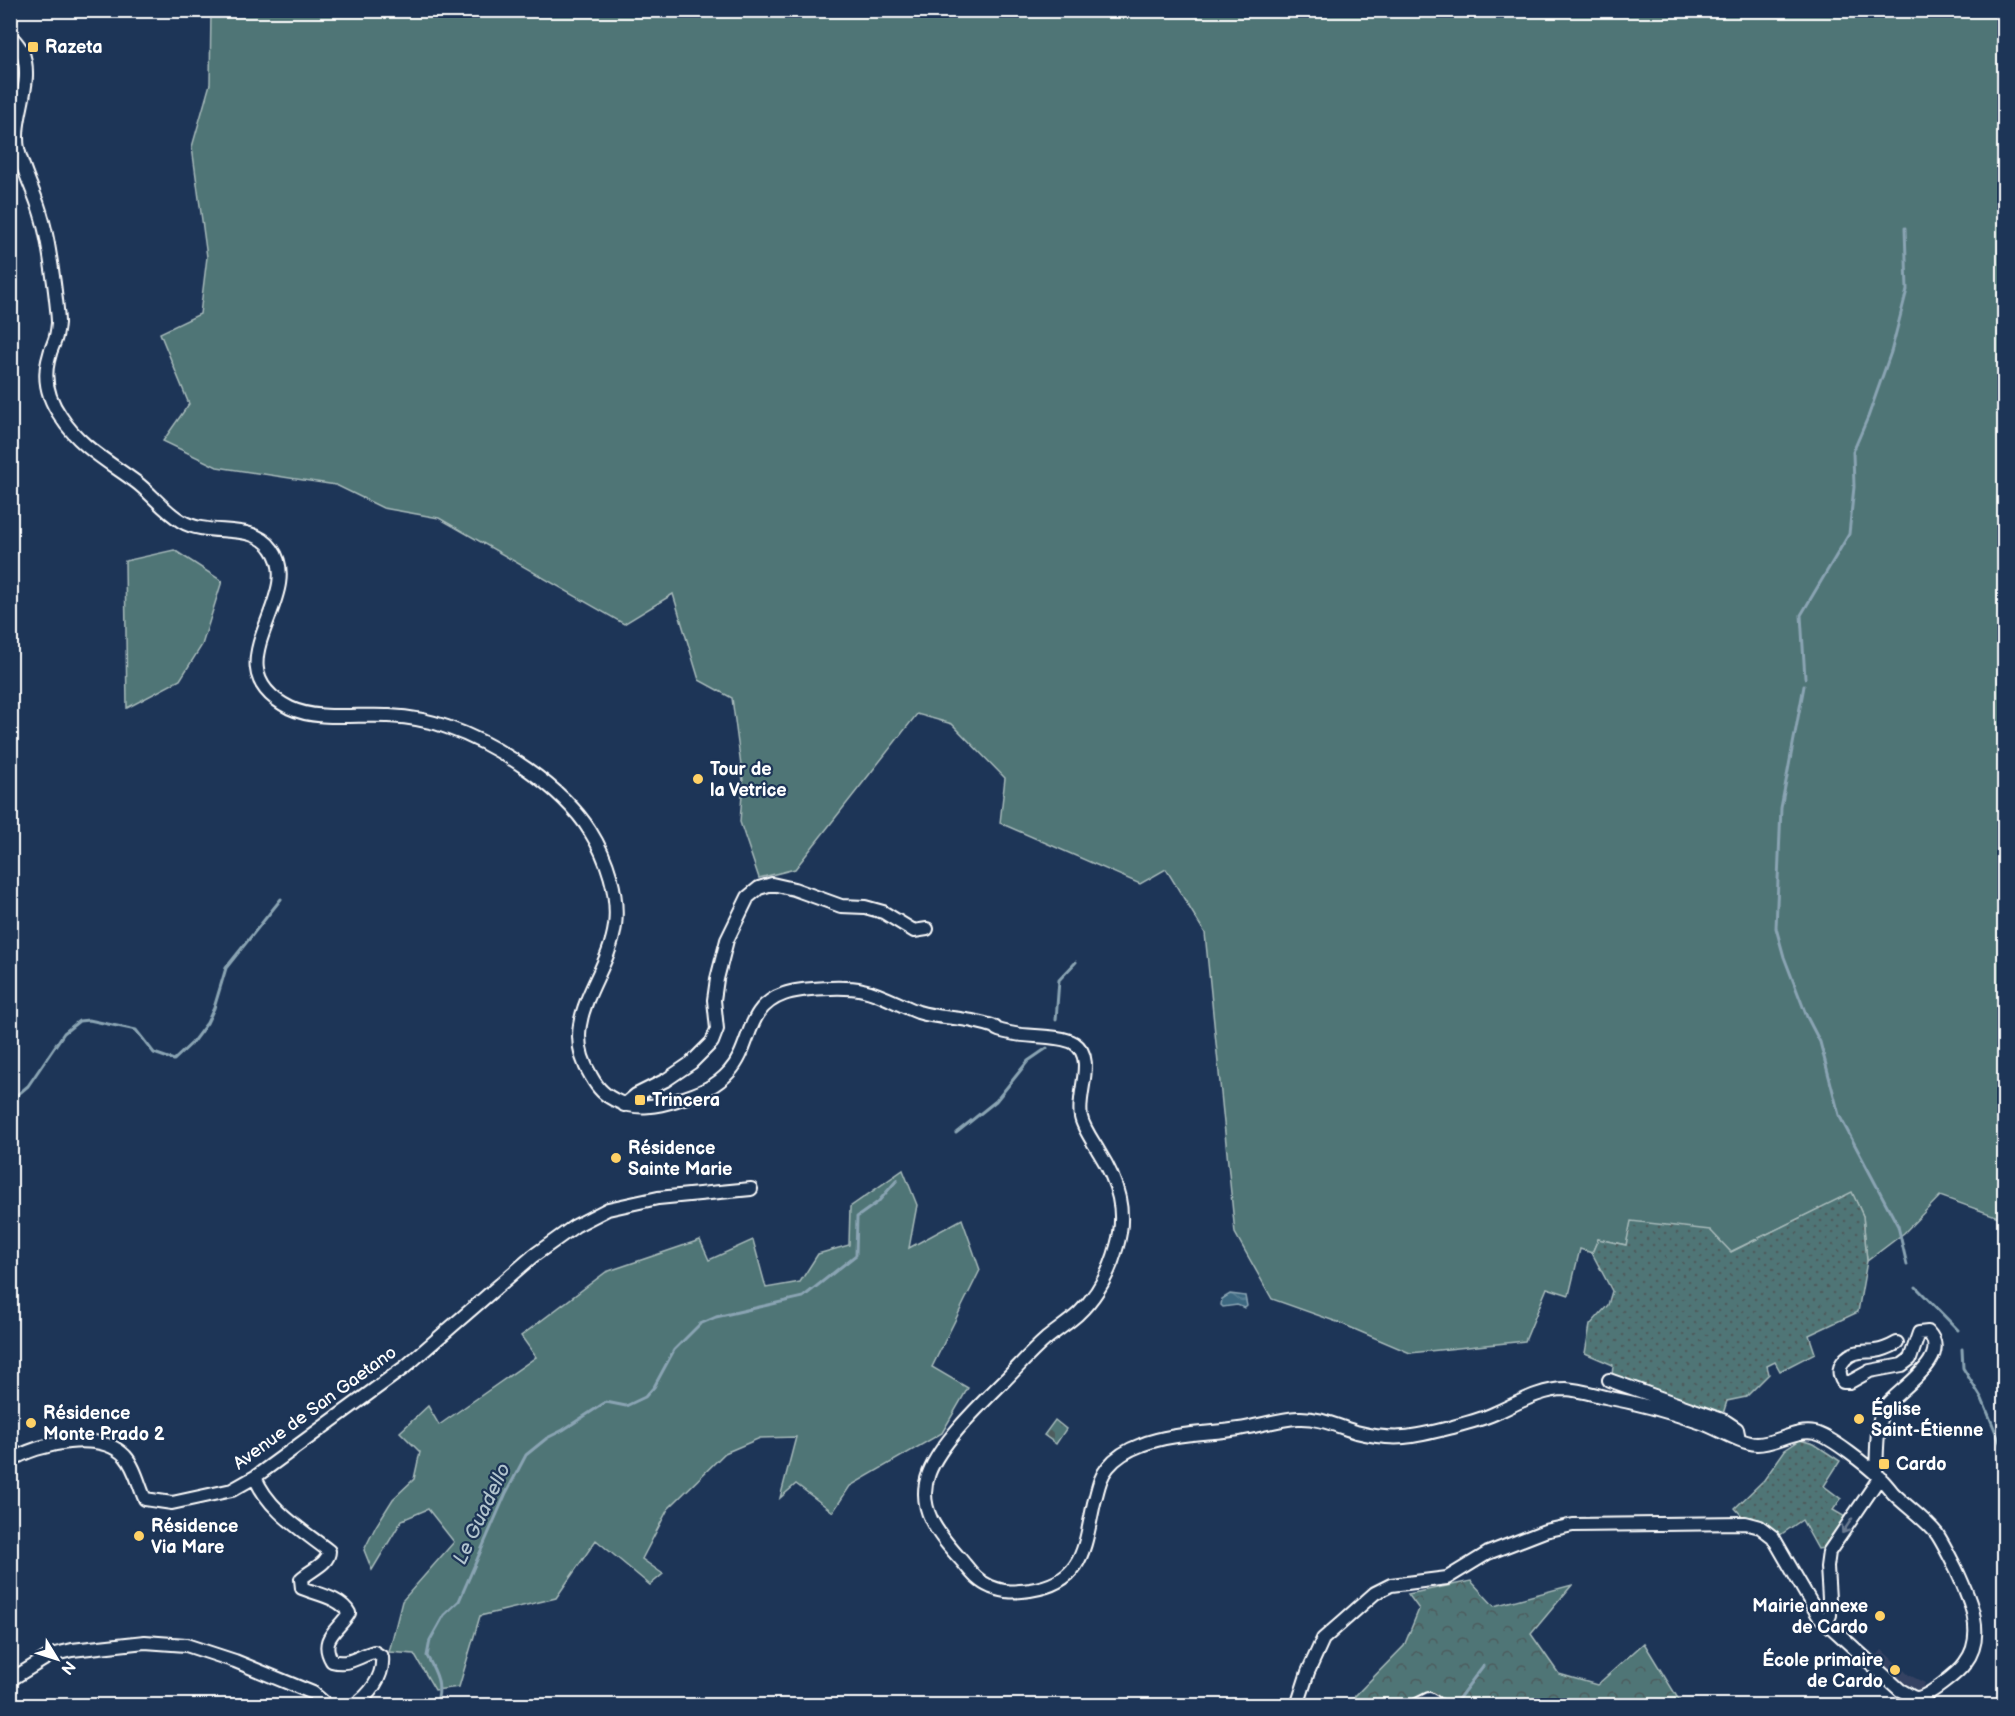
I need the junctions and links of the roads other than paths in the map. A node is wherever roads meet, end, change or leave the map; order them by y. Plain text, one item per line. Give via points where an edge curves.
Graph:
1 (10, 35) edge
2 (927, 929) dead end
3 (624, 1105) junction
4 (751, 1189) dead end
5 (1897, 1343) dead end
6 (1609, 1380) dead end
7 (1739, 1439) junction
8 (10, 1461) edge
9 (1878, 1475) junction
10 (255, 1477) junction
11 (1827, 1623) junction
12 (10, 1680) edge
13 (328, 1706) edge
14 (353, 1706) edge
15 (1297, 1706) edge
16 (1415, 1706) edge
17 (1434, 1706) edge

1 - 3 street via 20,46 26,65 16,125 17,143 48,238 57,309 55,339 44,377 56,411 82,442 138,483 175,518 192,527 255,534 270,544 279,560 280,582 256,658 260,680 268,693 306,714 421,719 462,732 523,767 573,808 598,844 617,911 613,939 581,1013 582,1062 595,1084
2 - 3 street via 914,931 883,912 841,906 794,889 772,884 759,888 748,897 728,940 717,979 717,1029 712,1042 691,1063
3 - 7 street via 679,1100 724,1078 738,1061 755,1015 771,1000 788,992 848,987 871,991 927,1015 976,1021 1017,1034 1060,1039 1082,1048 1085,1061 1079,1112 1120,1195 1123,1222 1115,1257 1100,1288 1082,1310 1040,1344 956,1432 926,1479 924,1494 935,1529 978,1580 996,1590 1016,1592 1052,1586 1069,1575 1085,1549 1104,1472 1122,1454 1149,1441 1297,1418 1389,1439 1414,1437 1483,1419 1537,1394 1567,1389 1633,1402 1706,1424
4 - 10 street, Avenue de San Gaetano via 658,1198 608,1209 575,1226 533,1256 405,1367
5 - 9 street via 1847,1357 1839,1368 1843,1382 1850,1382 1870,1371 1902,1365 1910,1359 1917,1335 1924,1331 1935,1344 1933,1356 1884,1407 1878,1435
6 - 7 street via 1725,1421 1737,1429
7 - 9 street via 1754,1444 1803,1432 1823,1435
8 - 10 street, Avenue de San Gaetano via 25,1452 61,1443 92,1442 116,1448 128,1459 145,1499 172,1503 232,1490
9 -> 11 street via 1829,1552
9 - 11 street via 1938,1535 1969,1599 1976,1627 1973,1648 1965,1663 1934,1690 1921,1698 1911,1698
10 - 14 street via 282,1514 329,1551 326,1561 302,1579 302,1588 339,1602 349,1613 328,1642 327,1652 332,1660 351,1662 374,1652 382,1657 376,1682 366,1697
11 - 15 street via 1812,1607 1773,1537 1760,1527 1745,1523 1573,1525 1488,1552 1447,1578 1412,1582 1375,1593 1323,1639
12 - 13 street via 51,1655 72,1650 145,1642 186,1645 313,1693
16 - 17 street via 1429,1699

